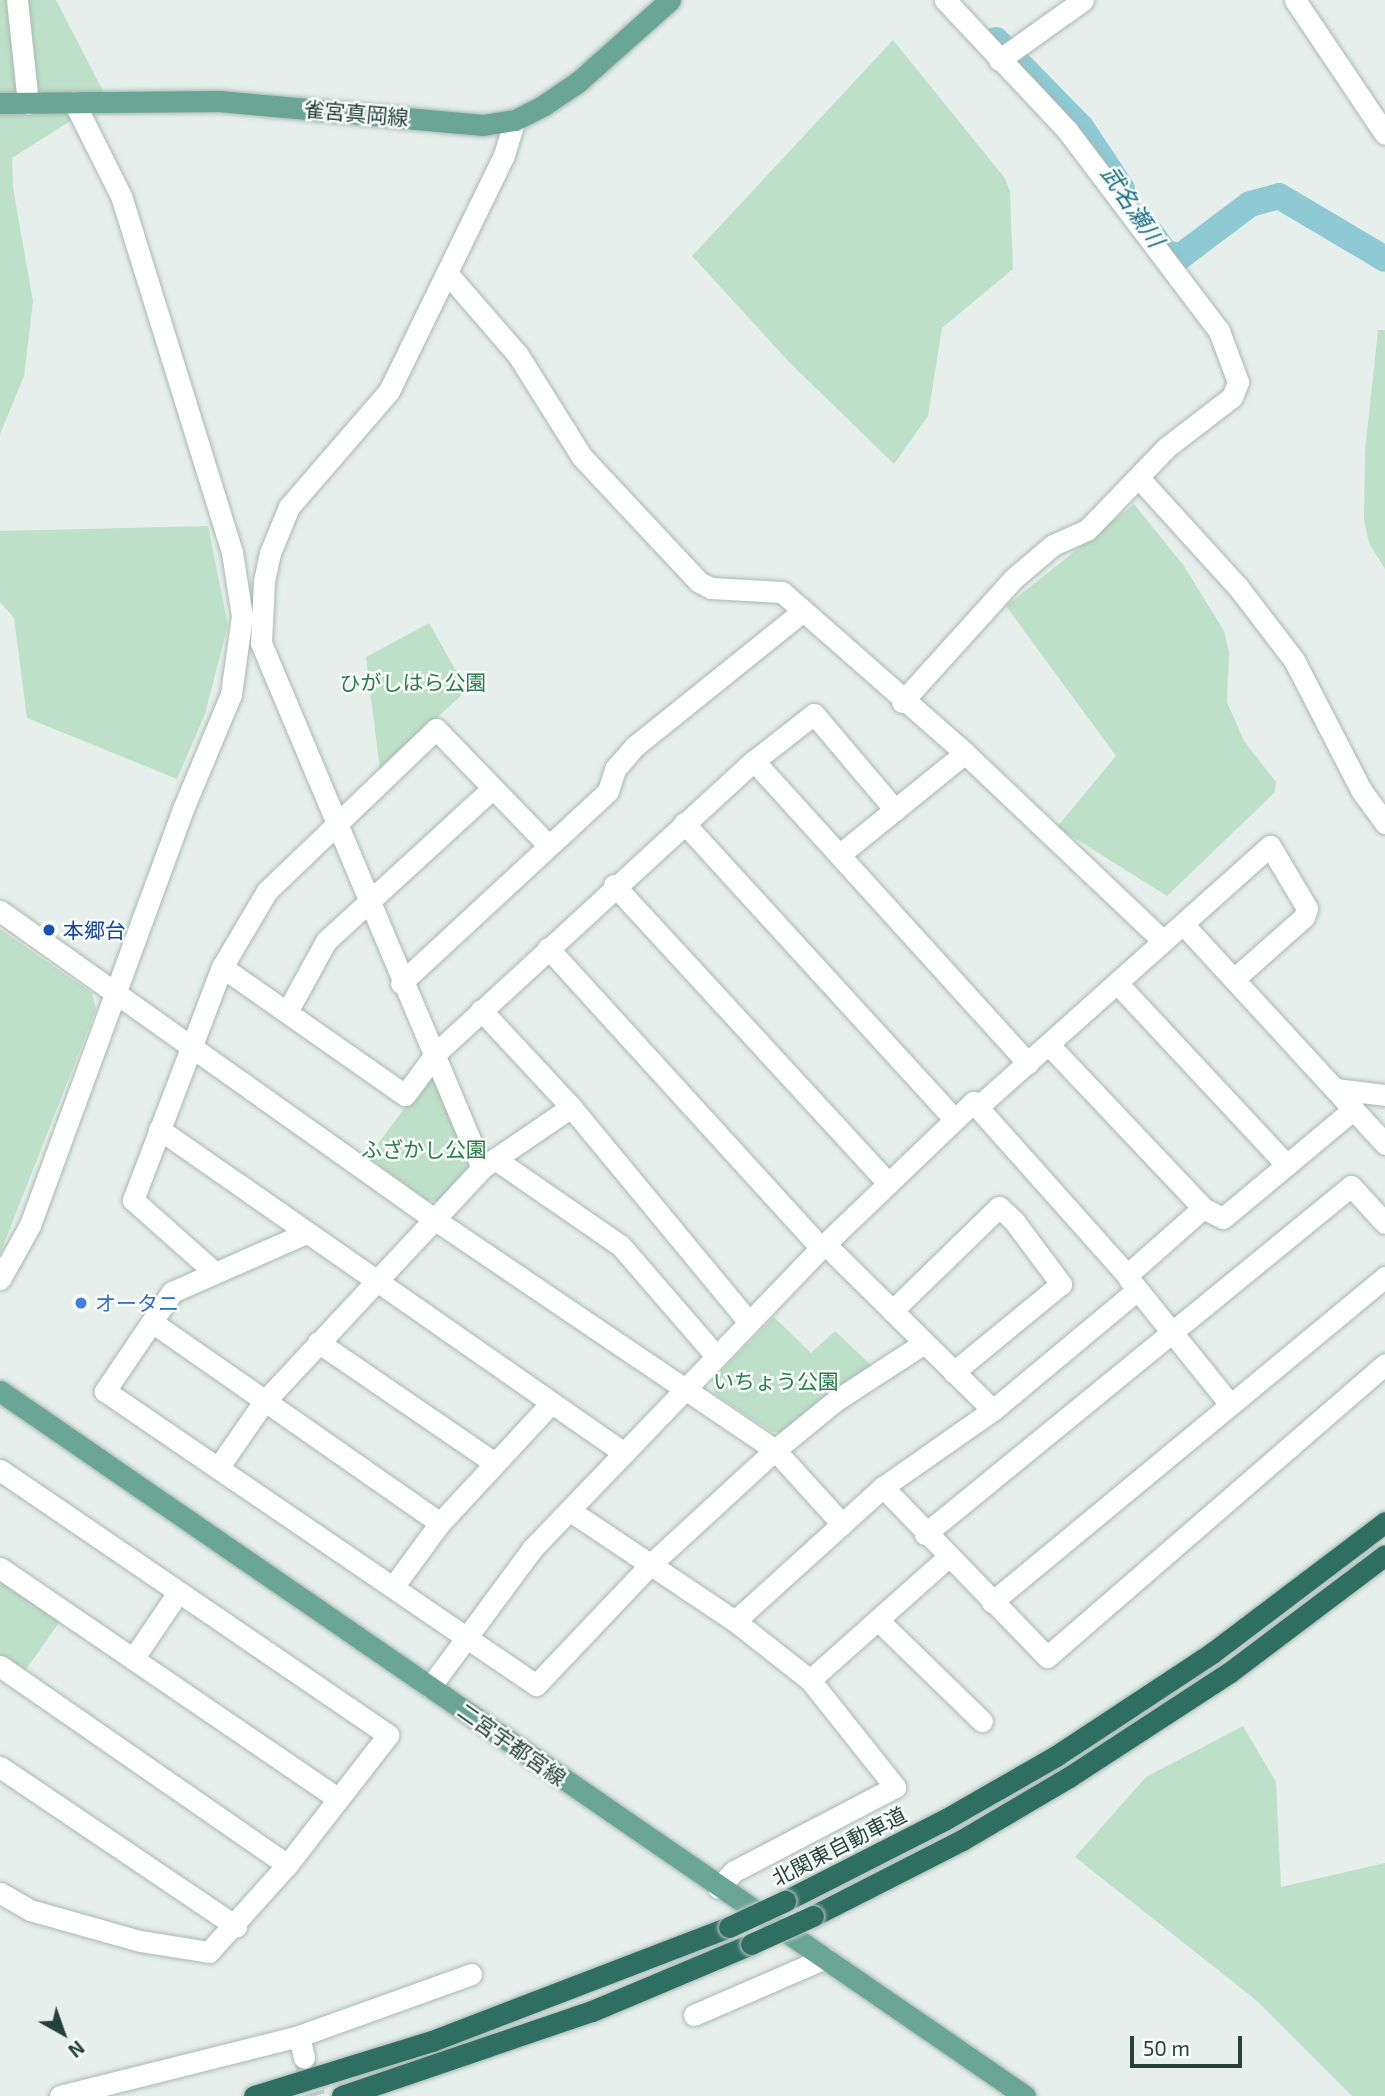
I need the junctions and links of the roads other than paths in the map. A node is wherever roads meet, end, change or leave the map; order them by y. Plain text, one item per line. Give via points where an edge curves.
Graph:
1 (18, 0) edge
2 (670, 0) edge
3 (945, 0) edge
4 (1083, 0) edge
5 (1295, 0) edge
6 (999, 60) junction
7 (74, 102) junction
8 (0, 103) edge
9 (28, 103) junction
10 (515, 120) junction
11 (1385, 134) edge
12 (447, 273) junction
13 (1139, 478) junction
14 (270, 553) junction
15 (235, 566) junction
16 (803, 611) junction
17 (902, 702) junction
18 (965, 753) junction
19 (754, 761) junction
20 (493, 788) junction
21 (895, 810) junction
22 (338, 821) junction
23 (684, 823) junction
24 (1385, 823) edge
25 (548, 845) junction
26 (839, 855) junction
27 (614, 885) junction
28 (369, 901) junction
29 (0, 911) edge
30 (1183, 924) junction
31 (1163, 941) junction
32 (548, 948) junction
33 (222, 967) junction
34 (1234, 979) junction
35 (1117, 982) junction
36 (401, 983) junction
37 (116, 994) junction
38 (481, 1010) junction
39 (287, 1012) junction
40 (1049, 1045) junction
41 (190, 1046) junction
42 (436, 1053) junction
43 (1028, 1063) junction
44 (1335, 1089) junction
45 (1385, 1095) edge
46 (976, 1103) junction
47 (571, 1107) junction
48 (1354, 1110) junction
49 (954, 1119) junction
50 (159, 1129) junction
51 (1385, 1144) edge
52 (489, 1164) junction
53 (1287, 1165) junction
54 (888, 1183) junction
55 (1203, 1208) junction
56 (434, 1219) junction
57 (1385, 1223) edge
58 (304, 1234) junction
59 (823, 1246) junction
60 (213, 1271) junction
61 (1385, 1278) edge
62 (0, 1279) edge
63 (373, 1281) junction
64 (1131, 1283) junction
65 (892, 1311) junction
66 (152, 1322) junction
67 (750, 1322) junction
68 (1171, 1333) junction
69 (318, 1342) junction
70 (924, 1343) junction
71 (716, 1356) junction
72 (1385, 1364) edge
73 (954, 1372) junction
74 (684, 1390) junction
75 (0, 1391) edge
76 (263, 1403) junction
77 (551, 1403) junction
78 (1228, 1403) junction
79 (993, 1410) junction
80 (775, 1450) junction
81 (624, 1452) junction
82 (493, 1462) junction
83 (218, 1468) junction
84 (0, 1469) edge
85 (883, 1487) junction
86 (569, 1510) junction
87 (1385, 1522) edge
88 (440, 1523) junction
89 (842, 1524) junction
90 (925, 1534) junction
91 (1385, 1555) edge
92 (947, 1558) junction
93 (651, 1564) junction
94 (0, 1568) edge
95 (393, 1587) junction
96 (177, 1594) junction
97 (992, 1602) junction
98 (735, 1620) junction
99 (878, 1620) junction
100 (466, 1637) junction
101 (133, 1659) junction
102 (0, 1666) edge
103 (810, 1680) junction
104 (430, 1687) junction
105 (982, 1721) dead end
106 (0, 1767) edge
107 (338, 1799) junction
108 (287, 1865) junction
109 (718, 1888) junction
110 (0, 1894) edge
111 (236, 1926) junction
112 (825, 1958) junction
113 (471, 1974) dead end
114 (694, 2015) dead end
115 (299, 2036) junction
116 (304, 2057) tunnel mouth
117 (60, 2096) edge
118 (254, 2096) edge
119 (342, 2096) edge
120 (1025, 2096) edge

1 - 9 street
2 - 10 main road, 雀宮真岡線 via 578,82
3 - 6 street
4 - 6 street
5 - 11 street
6 - 13 street via 1068,131 1219,331 1235,365 1238,382 1232,397 1167,447
7 - 9 main road, 雀宮真岡線
7 - 10 main road, 雀宮真岡線 via 219,101 483,125
7 - 15 street via 121,196
8 - 9 main road, 雀宮真岡線
10 - 12 street via 504,155
12 - 14 street via 389,391 307,482 289,507
12 - 16 street via 518,355 589,465 699,582 711,588 782,592
13 - 17 street via 1087,530 1052,545 1013,579
13 - 24 street via 1238,587 1294,660 1361,790
14 - 15 street via 252,565
14 - 22 street via 261,643
15 - 37 street via 242,616 231,694
16 - 17 street
16 - 25 street via 635,746 615,769 608,791
17 - 18 street
18 - 21 street
18 - 31 street
19 - 21 street via 814,715
19 - 23 street
19 - 26 street
20 - 22 street via 436,729
20 - 25 street
20 - 28 street
21 - 26 street
22 - 28 street
22 - 33 street via 267,891
23 - 27 street
23 - 49 street
25 - 36 street
26 - 43 street
27 - 32 street
27 - 54 street
28 - 36 street
28 - 39 street via 326,941
29 - 37 street
30 - 31 street
30 - 34 street
30 - 34 street via 1270,846 1307,908 1304,917
31 - 35 street
32 - 38 street
32 - 59 street
33 - 39 street
33 - 41 street
34 - 44 street
35 - 40 street
35 - 53 street
36 - 42 street
37 - 41 street
37 - 62 street via 30,1225
38 - 42 street
38 - 47 street
39 - 42 street via 405,1095
40 - 43 street
40 - 55 street
41 - 50 street
41 - 56 street
42 - 52 street
43 - 46 street
44 - 45 street
44 - 48 street
46 - 49 street
46 - 64 street
47 - 52 street
47 - 67 street
48 - 51 street
48 - 53 street
49 - 54 street
50 - 58 street
50 - 60 street via 133,1200
52 - 56 street
52 - 71 street via 621,1246
53 - 55 street via 1223,1218
54 - 59 street
55 - 64 street
56 - 63 street
56 - 74 street
57 - 68 street via 1351,1186
58 - 60 street
58 - 63 street
59 - 65 street
59 - 67 street
60 - 66 street via 172,1293
61 - 78 street
63 - 69 street
63 - 77 street
64 - 68 street
64 - 79 street
65 - 70 street
65 - 73 street via 999,1207 1061,1284
66 - 76 street
66 - 83 street via 105,1391
67 - 71 street
68 - 78 street
68 - 90 street
69 - 76 street
69 - 82 street
70 - 73 street
70 - 80 street via 835,1401
71 - 74 street
72 - 97 street via 1047,1657
73 - 79 street
74 - 80 street
74 - 81 street
75 - 104 main road, 二宮宇都宮線
76 - 83 street
76 - 88 street
77 - 81 street
77 - 82 street
78 - 97 street
79 - 85 street
80 - 89 street
80 - 93 street
81 - 86 street
82 - 88 street
83 - 95 street
84 - 96 street
85 - 89 street
85 - 90 street
86 - 93 street
86 - 100 street via 515,1570
87 - 118 highway, 北関東自動車道, bridge via 1212,1653 1056,1756 946,1819 729,1927 432,2042
88 - 95 street
89 - 98 street
90 - 92 street
91 - 119 highway, bridge via 1230,1672 1069,1777 961,1840 813,1916 592,2011
92 - 97 street
92 - 99 street
93 - 98 street
93 - 100 street via 536,1685
94 - 101 street
95 - 100 street
96 - 101 street
96 - 107 street via 388,1735
98 - 103 street
99 - 103 street
99 - 105 street
100 - 104 street
101 - 107 street
102 - 108 street
103 - 109 street via 895,1787 734,1871
104 - 109 main road, 二宮宇都宮線
106 - 111 street
107 - 108 street
108 - 111 street
109 - 112 main road, 二宮宇都宮線
110 - 111 street via 30,1910 140,1941 209,1952
112 - 114 street
112 - 120 main road, 二宮宇都宮線
113 - 115 street
115 - 116 street
115 - 117 street

